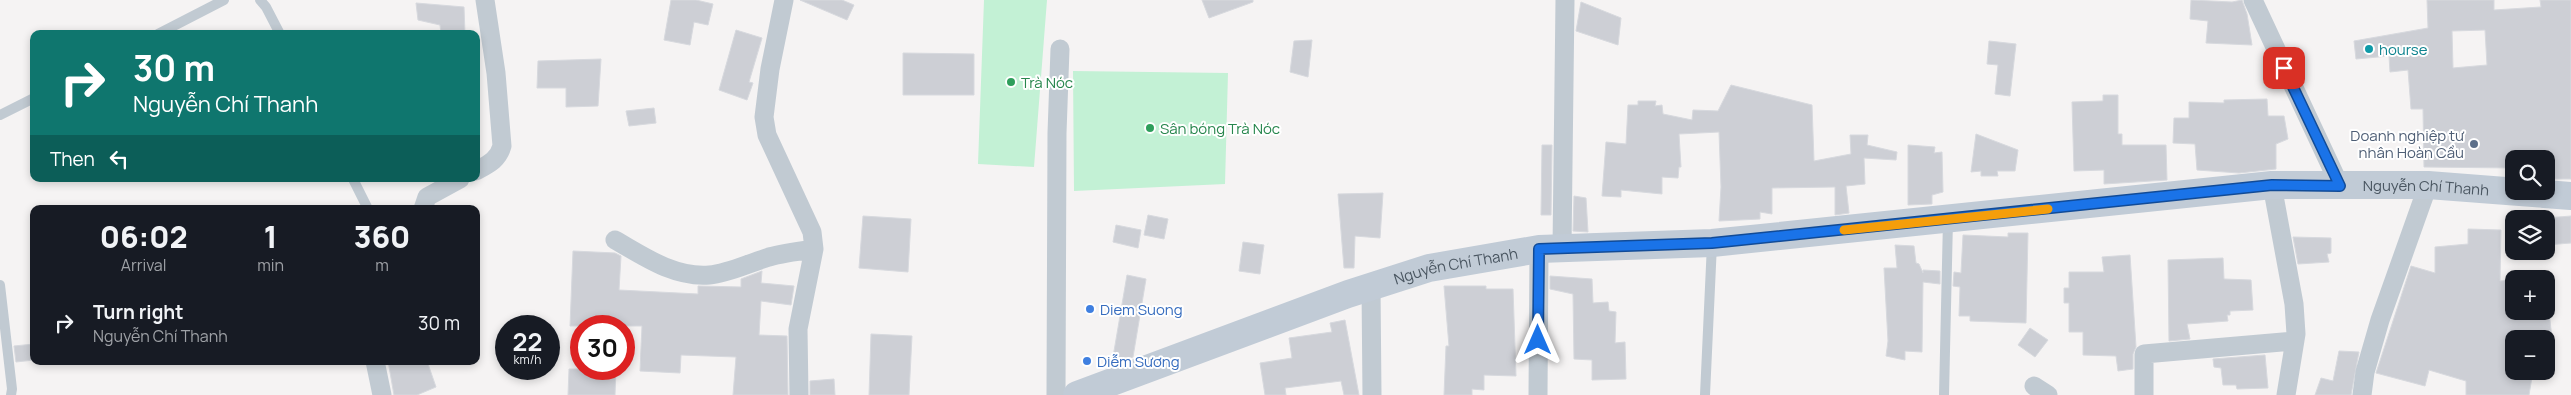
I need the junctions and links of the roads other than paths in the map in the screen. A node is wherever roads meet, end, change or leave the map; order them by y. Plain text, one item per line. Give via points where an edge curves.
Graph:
1 (224, 0) edge
2 (260, 0) edge
3 (485, 0) edge
4 (784, 0) edge
5 (1565, 0) edge
6 (2253, 0) edge
7 (166, 30) edge
8 (278, 30) edge
9 (1060, 49) dead end
10 (30, 100) edge
11 (0, 115) edge
12 (480, 168) edge
13 (354, 182) edge
14 (455, 182) edge
15 (2272, 185) junction
16 (2428, 185) junction
17 (2340, 186) junction
18 (2571, 196) edge
19 (366, 205) edge
20 (424, 205) edge
21 (1948, 220) junction
22 (615, 240) dead end
23 (1712, 243) junction
24 (1550, 248) junction
25 (814, 249) junction
26 (0, 285) edge
27 (1371, 287) junction
28 (2294, 341) junction
29 (376, 365) edge
30 (11, 395) edge
31 (382, 395) edge
32 (799, 395) edge
33 (1056, 395) edge
34 (1077, 395) edge
35 (1372, 395) edge
36 (1538, 395) edge
37 (1705, 395) edge
38 (1944, 395) edge
39 (2144, 395) edge
40 (2286, 395) edge
41 (2362, 395) edge

1 - 7 lane
2 - 8 lane
3 - 12 street via 502,146 493,162
4 - 25 street via 764,117 767,135 812,232
5 - 24 street
6 - 17 street
9 - 33 street
10 - 11 lane
13 - 19 lane
14 - 20 street via 427,198
15 - 17 main road, Nguyễn Chí Thanh
15 - 21 main road, Nguyễn Chí Thanh
15 - 28 street via 2294,304
16 - 17 main road, Nguyễn Chí Thanh
16 - 18 main road, Nguyễn Chí Thanh
16 - 41 street via 2380,320
21 - 23 main road, Nguyễn Chí Thanh
21 - 38 lane
22 - 25 street via 665,267 706,276 734,271 774,256
23 - 24 main road, Nguyễn Chí Thanh
23 - 37 lane
24 - 27 main road, Nguyễn Chí Thanh via 1430,268
24 - 36 street
25 - 32 street via 798,329
26 - 30 lane
27 - 34 main road, Nguyễn Chí Thanh
27 - 35 street
28 - 39 street via 2144,354
28 - 40 street
29 - 31 street

